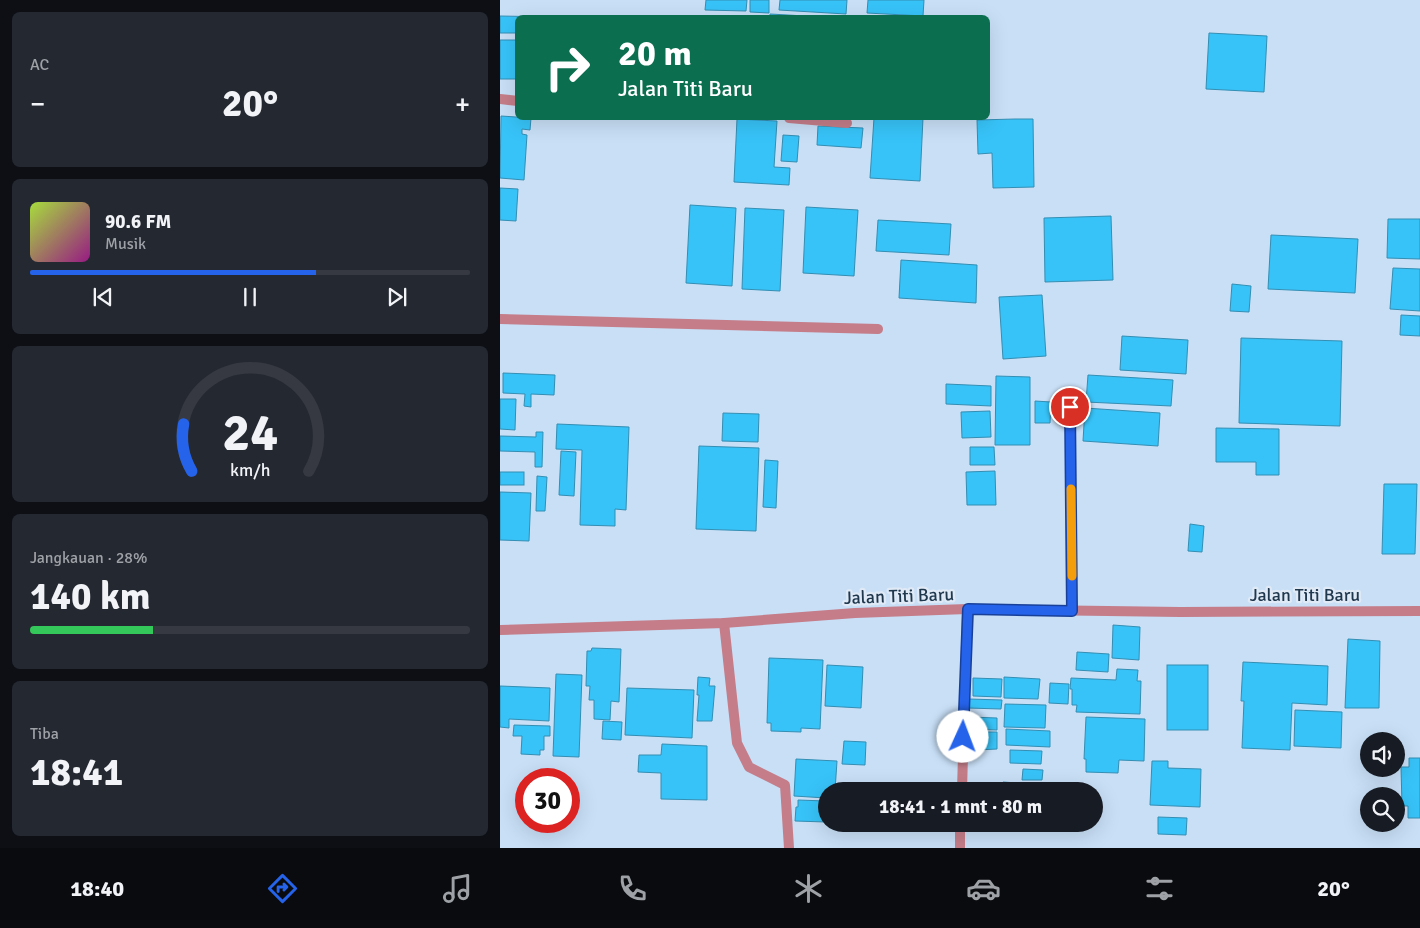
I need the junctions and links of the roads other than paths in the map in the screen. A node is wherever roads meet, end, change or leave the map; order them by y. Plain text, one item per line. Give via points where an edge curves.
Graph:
1 (500, 99) edge
2 (515, 101) edge
3 (812, 120) edge
4 (847, 123) dead end
5 (500, 319) edge
6 (878, 329) dead end
7 (1070, 407) dead end
8 (968, 609) junction
9 (1072, 611) junction
10 (1420, 611) edge
11 (724, 623) junction
12 (500, 630) edge
13 (962, 782) edge
14 (960, 832) edge
15 (789, 848) edge
16 (960, 848) edge

1 - 2 street
3 - 4 street
5 - 6 street
7 - 9 street
8 - 9 street, Jalan Titi Baru
8 - 11 street, Jalan Titi Baru
8 - 13 street
9 - 10 street, Jalan Titi Baru
11 - 12 street, Jalan Titi Baru
11 - 15 street via 737,743 749,767 784,785
14 - 16 street

